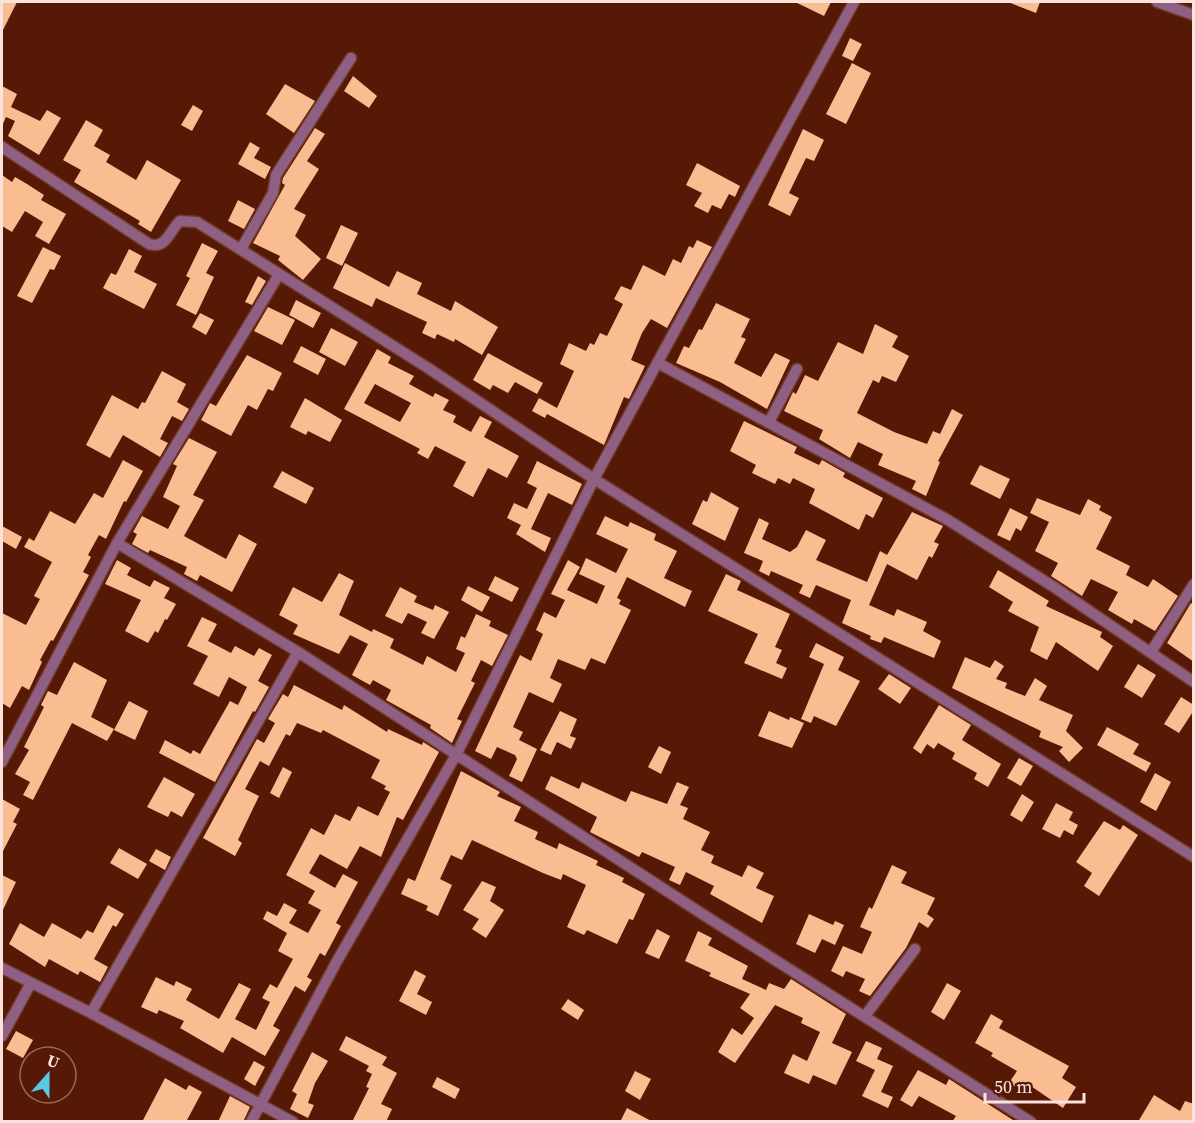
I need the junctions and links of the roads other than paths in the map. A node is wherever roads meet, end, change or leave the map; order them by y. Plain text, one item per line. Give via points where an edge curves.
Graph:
1 (854, 2) edge
2 (1157, 2) edge
3 (1194, 15) edge
4 (351, 58) dead end
5 (2, 147) edge
6 (241, 249) junction
7 (278, 276) junction
8 (658, 363) junction
9 (797, 369) dead end
10 (769, 422) junction
11 (594, 479) junction
12 (117, 543) junction
13 (1194, 584) edge
14 (298, 652) junction
15 (1151, 652) junction
16 (1194, 682) edge
17 (456, 754) junction
18 (2, 762) edge
19 (1194, 857) edge
20 (915, 950) dead end
21 (2, 968) edge
22 (31, 983) junction
23 (92, 1012) junction
24 (866, 1016) junction
25 (2, 1036) edge
26 (260, 1104) junction
27 (251, 1122) edge
28 (293, 1122) edge
29 (1031, 1122) edge

1 - 8 street
2 - 3 street
4 - 6 street via 276,175 273,194
5 - 6 street via 150,244 162,244 177,223 190,220
6 - 7 street
7 - 11 street via 428,368
7 - 12 street
8 - 10 street
8 - 11 street
9 - 10 street
10 - 15 street via 948,520
11 - 17 street
11 - 19 street
12 - 14 street
12 - 18 street
13 - 15 street
14 - 17 street
14 - 23 street
15 - 16 street
17 - 24 street
17 - 26 street
20 - 24 street
21 - 22 street
22 - 23 street
22 - 25 street
23 - 26 street
24 - 29 street
26 - 27 street
26 - 28 street

